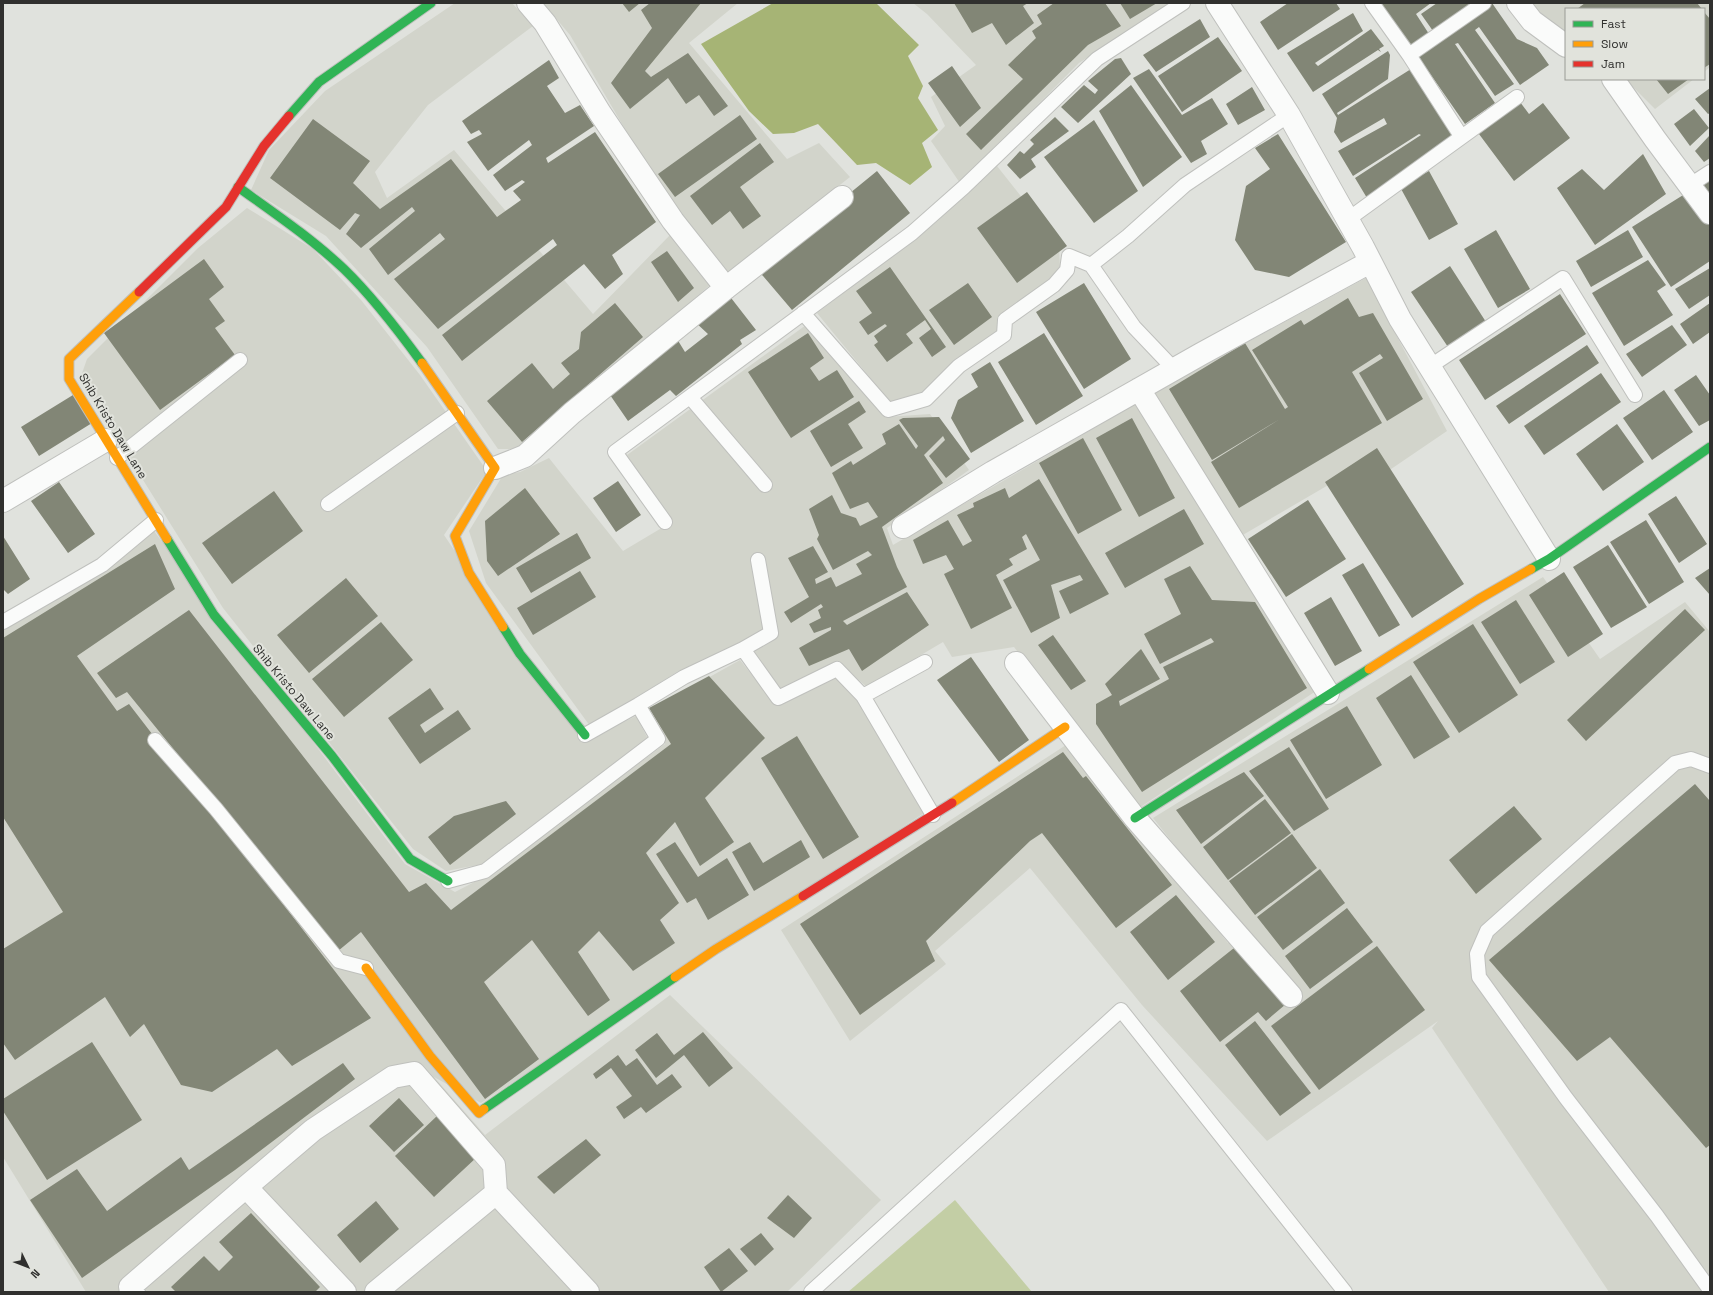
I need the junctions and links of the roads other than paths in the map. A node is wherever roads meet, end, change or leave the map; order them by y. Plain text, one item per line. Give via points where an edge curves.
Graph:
1 (430, 3) edge
2 (528, 3) edge
3 (1183, 3) edge
4 (1217, 3) edge
5 (1372, 3) edge
6 (1484, 3) edge
7 (1518, 3) edge
8 (1565, 45) edge
9 (1409, 55) junction
10 (1614, 80) edge
11 (1518, 97) dead end
12 (1288, 115) junction
13 (1461, 136) junction
14 (1710, 172) edge
15 (1690, 184) junction
16 (238, 187) junction
17 (842, 197) dead end
18 (1710, 213) edge
19 (1347, 220) junction
20 (1370, 262) junction
21 (1091, 265) junction
22 (726, 288) junction
23 (803, 313) junction
24 (240, 360) dead end
25 (1429, 367) junction
26 (1174, 369) junction
27 (1139, 389) junction
28 (1635, 395) dead end
29 (690, 397) junction
30 (457, 413) junction
31 (1710, 447) edge
32 (112, 449) junction
33 (495, 468) junction
34 (765, 485) dead end
35 (3, 501) edge
36 (328, 504) dead end
37 (156, 520) junction
38 (665, 522) dead end
39 (903, 527) dead end
40 (1549, 559) junction
41 (758, 560) dead end
42 (3, 622) edge
43 (743, 649) junction
44 (925, 662) dead end
45 (1016, 663) dead end
46 (1328, 694) junction
47 (863, 696) junction
48 (638, 705) junction
49 (1065, 727) junction
50 (585, 734) joint
51 (155, 740) dead end
52 (1710, 766) edge
53 (933, 815) junction
54 (1135, 818) junction
55 (448, 881) joint
56 (366, 968) joint
57 (1291, 996) dead end
58 (246, 1187) junction
59 (496, 1193) junction
60 (1710, 1288) edge
61 (134, 1292) edge
62 (345, 1292) edge
63 (376, 1292) edge
64 (588, 1292) edge
65 (811, 1292) edge
66 (1345, 1292) edge

1 - 16 street, Shib Kristo Daw Lane via 319,82 264,146
2 - 22 street via 546,23 600,113 673,221
3 - 23 lane via 1097,59 964,187 912,233
4 - 12 street
5 - 9 lane
6 - 9 lane
7 - 8 street via 1532,21
9 - 13 lane
10 - 15 street
11 - 13 lane
12 - 19 street
12 - 21 lane via 1185,185
13 - 19 lane
14 - 15 lane
15 - 18 street
16 - 30 street via 309,238 358,283 416,353
16 - 32 street, Shib Kristo Daw Lane via 226,207 69,359 69,379
17 - 22 street
19 - 20 street
20 - 25 street via 1400,320
20 - 26 street
21 - 23 lane via 1069,256 1067,270 1054,285 1005,320 1004,335 959,366 926,398 888,410
21 - 26 lane via 1134,328
22 - 33 street via 572,413 525,456
23 - 29 lane
24 - 32 lane
25 - 28 lane via 1563,278
25 - 40 street
26 - 27 street
27 - 39 street via 993,472
27 - 46 street
29 - 34 lane
29 - 38 lane via 615,452
30 - 33 street
30 - 36 lane
31 - 40 street
32 - 35 street
32 - 37 street, Shib Kristo Daw Lane
33 - 50 street via 455,536 469,573 520,654
37 - 42 lane via 102,565
37 - 55 street, Shib Kristo Daw Lane via 214,615 332,756 410,859
40 - 46 street via 1479,599
41 - 43 lane via 771,633
43 - 47 lane via 778,698 837,669
43 - 48 lane via 684,677
44 - 47 lane
45 - 49 street
46 - 54 street
47 - 53 lane
48 - 50 lane
48 - 55 lane via 658,740 485,871
49 - 53 street
49 - 54 street
51 - 56 lane via 216,809 339,961
52 - 60 lane via 1691,759 1675,763 1487,931 1477,954 1480,978 1566,1098
53 - 56 street via 716,949 480,1113 430,1056
54 - 57 street
58 - 59 street via 313,1130 393,1078 414,1074 494,1166
58 - 61 street via 130,1287
58 - 62 street
59 - 63 street
59 - 64 street
65 - 66 lane via 1121,1010

